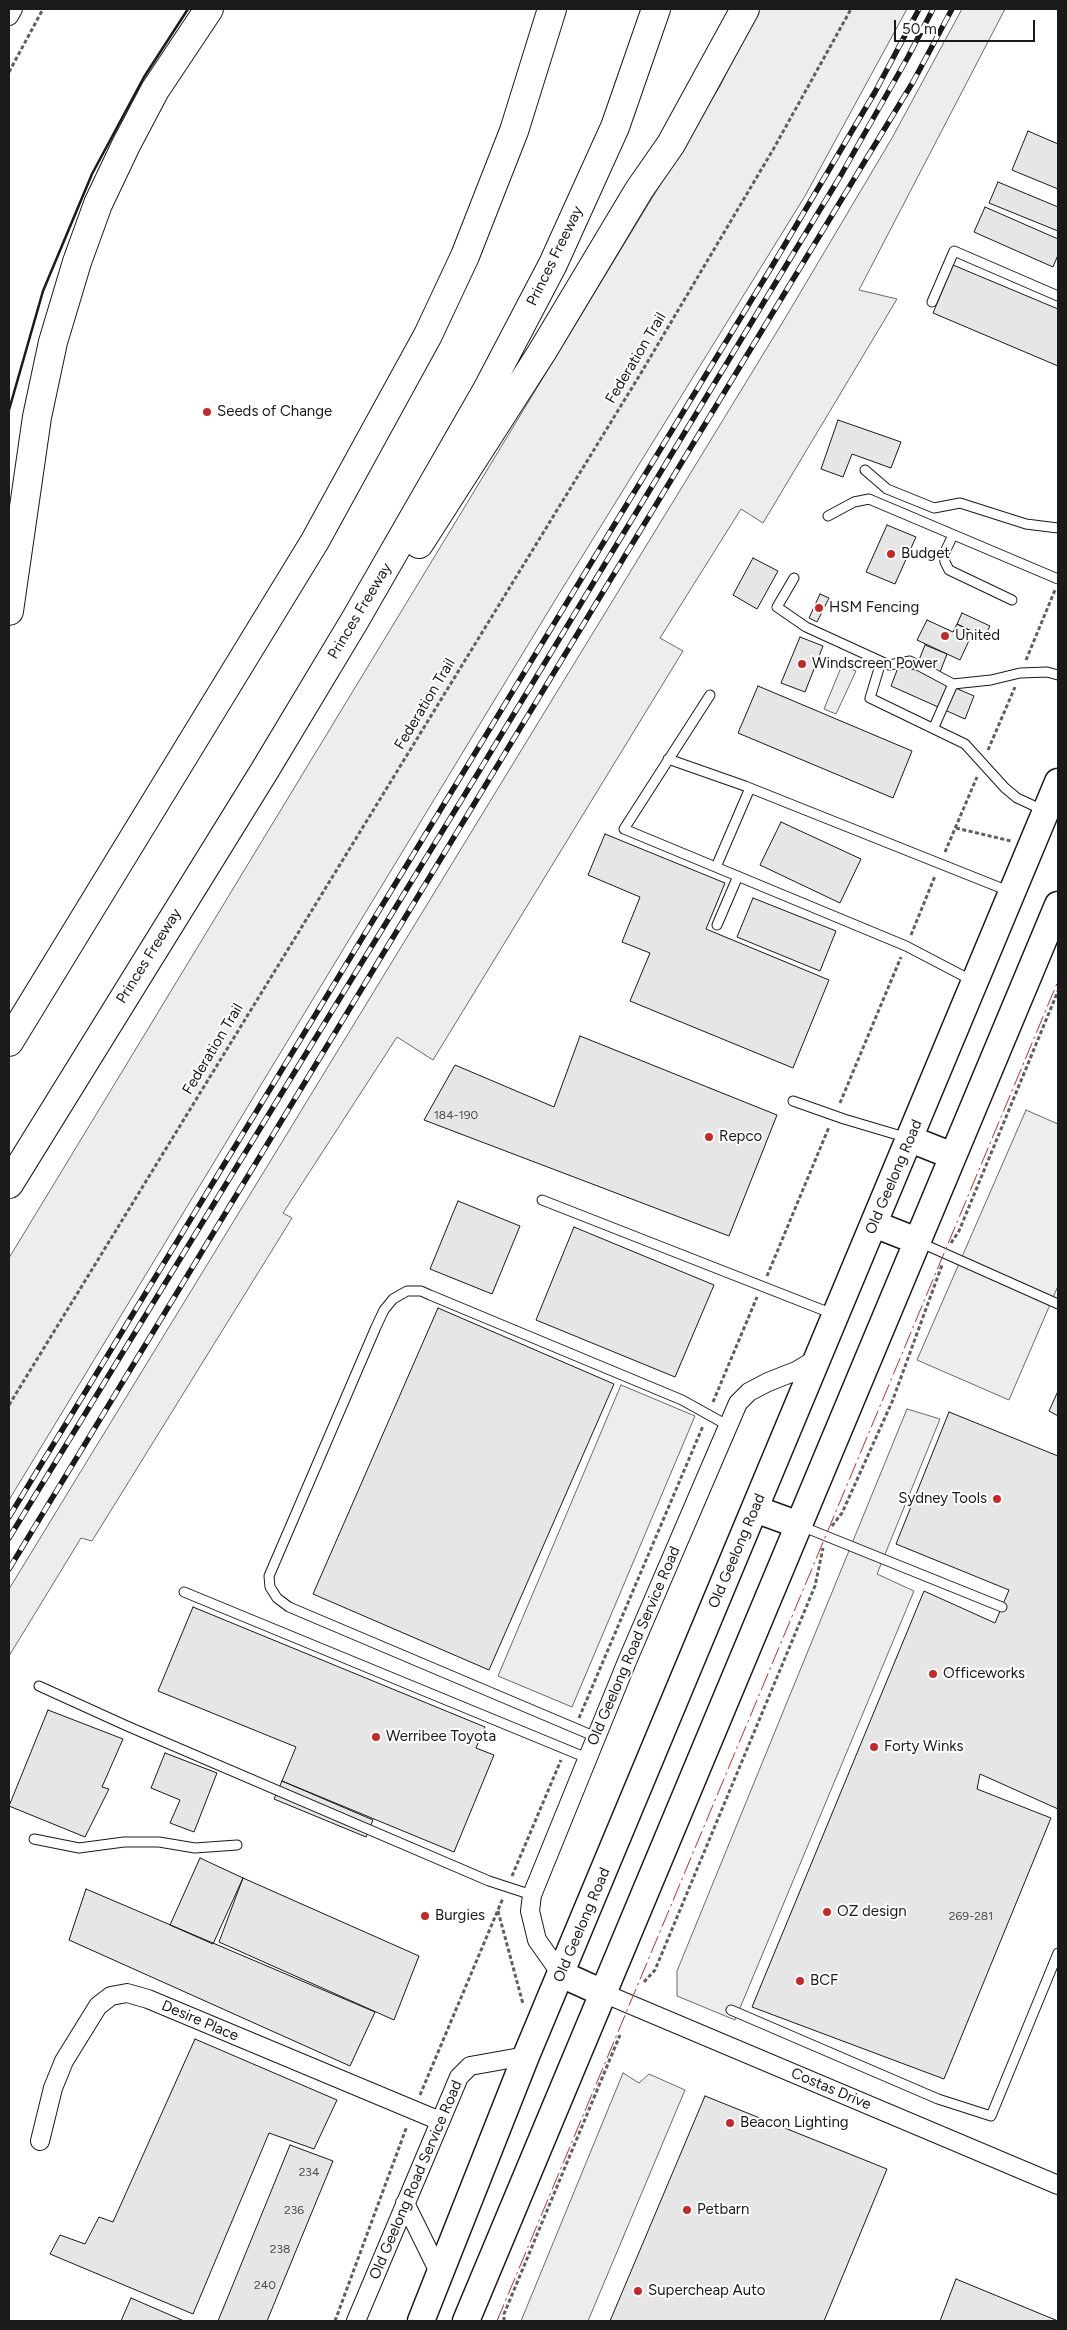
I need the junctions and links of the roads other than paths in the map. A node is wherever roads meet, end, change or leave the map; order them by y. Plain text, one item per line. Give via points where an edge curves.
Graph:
1 (13, 9) edge
2 (209, 9) edge
3 (552, 9) edge
4 (656, 9) edge
5 (724, 9) edge
6 (745, 9) edge
7 (9, 16) edge
8 (638, 190) junction
9 (1058, 296) edge
10 (932, 302) dead end
11 (865, 470) dead end
12 (828, 516) dead end
13 (1058, 528) edge
14 (953, 535) junction
15 (794, 578) dead end
16 (1058, 581) edge
17 (1012, 600) dead end
18 (9, 610) edge
19 (881, 662) junction
20 (1058, 675) edge
21 (953, 684) junction
22 (710, 695) dead end
23 (934, 727) junction
24 (668, 759) junction
25 (265, 770) junction
26 (1058, 782) edge
27 (750, 788) junction
28 (1052, 814) edge
29 (716, 867) junction
30 (738, 876) junction
31 (1011, 892) junction
32 (1058, 905) edge
33 (717, 925) dead end
34 (974, 982) junction
35 (9, 1042) edge
36 (793, 1100) dead end
37 (910, 1139) junction
38 (953, 1156) junction
39 (9, 1184) edge
40 (542, 1200) dead end
41 (874, 1224) junction
42 (917, 1242) junction
43 (1058, 1304) edge
44 (836, 1315) junction
45 (818, 1358) junction
46 (727, 1425) junction
47 (755, 1509) junction
48 (798, 1525) junction
49 (184, 1592) dead end
50 (1002, 1607) dead end
51 (38, 1686) dead end
52 (596, 1738) junction
53 (588, 1758) junction
54 (34, 1839) dead end
55 (237, 1845) dead end
56 (532, 1895) junction
57 (1058, 1953) edge
58 (561, 1974) junction
59 (603, 1993) junction
60 (731, 2010) dead end
61 (526, 2056) junction
62 (440, 2121) junction
63 (40, 2141) dead end
64 (1058, 2185) edge
65 (405, 2203) junction
66 (440, 2274) junction
67 (356, 2321) edge
68 (421, 2321) edge
69 (466, 2321) edge

1 - 7 street
2 - 18 highway via 156,90 126,144 98,204 77,262 37,416
3 - 35 highway via 514,132 465,256 428,335 315,541
4 - 25 highway, Princes Freeway via 615,127 553,264 433,486
5 - 8 highway
6 - 8 highway via 671,144
8 - 25 highway via 466,473
9 - 10 lane via 954,251
11 - 13 lane via 887,489 934,508 960,504 1026,524
12 - 14 lane via 854,502 869,499
14 - 16 lane
14 - 17 lane via 944,554 949,570
15 - 19 lane via 777,607 806,627
19 - 21 lane via 888,665 910,662
19 - 23 lane via 870,698
20 - 21 lane via 1020,673
21 - 23 lane
22 - 24 lane
23 - 28 lane via 966,744 1017,798
24 - 27 lane
24 - 29 lane via 624,830
25 - 39 highway, Princes Freeway
26 - 28 main road, Old Geelong Road
27 - 29 lane
27 - 31 lane
28 - 31 main road, Old Geelong Road
29 - 30 lane
30 - 33 lane
30 - 34 lane via 906,946
31 - 34 main road, Old Geelong Road
32 - 38 main road
34 - 37 main road, Old Geelong Road
36 - 37 lane
37 - 38 main road
37 - 41 main road, Old Geelong Road
38 - 42 main road
40 - 44 lane
41 - 42 main road
41 - 44 main road, Old Geelong Road
42 - 43 lane
42 - 48 main road
44 - 45 main road, Old Geelong Road
45 - 46 street, Old Geelong Road Service Road via 796,1372 749,1392 738,1403
45 - 47 main road, Old Geelong Road
46 - 52 street, Old Geelong Road Service Road
46 - 52 lane via 682,1400 421,1290 407,1291 384,1310 269,1576 270,1588 289,1607
47 - 48 main road
47 - 58 main road, Old Geelong Road
48 - 50 lane
48 - 59 main road
49 - 53 lane
51 - 56 lane via 480,1878
52 - 53 street, Old Geelong Road Service Road
53 - 56 street, Old Geelong Road Service Road
54 - 55 lane via 79,1848 124,1842 160,1842 195,1848
56 - 58 street, Old Geelong Road Service Road via 530,1911 537,1940
57 - 60 lane via 991,2116 938,2099
58 - 59 main road
58 - 61 main road, Old Geelong Road
59 - 64 street, Costas Drive
59 - 69 main road
61 - 62 street, Old Geelong Road Service Road via 470,2066 459,2077
61 - 66 main road, Old Geelong Road
62 - 63 street, Desire Place via 127,1993 111,1996 98,2006 64,2061 53,2088
62 - 65 street, Old Geelong Road Service Road
65 - 66 street
65 - 67 street, Old Geelong Road Service Road
66 - 68 main road, Old Geelong Road

